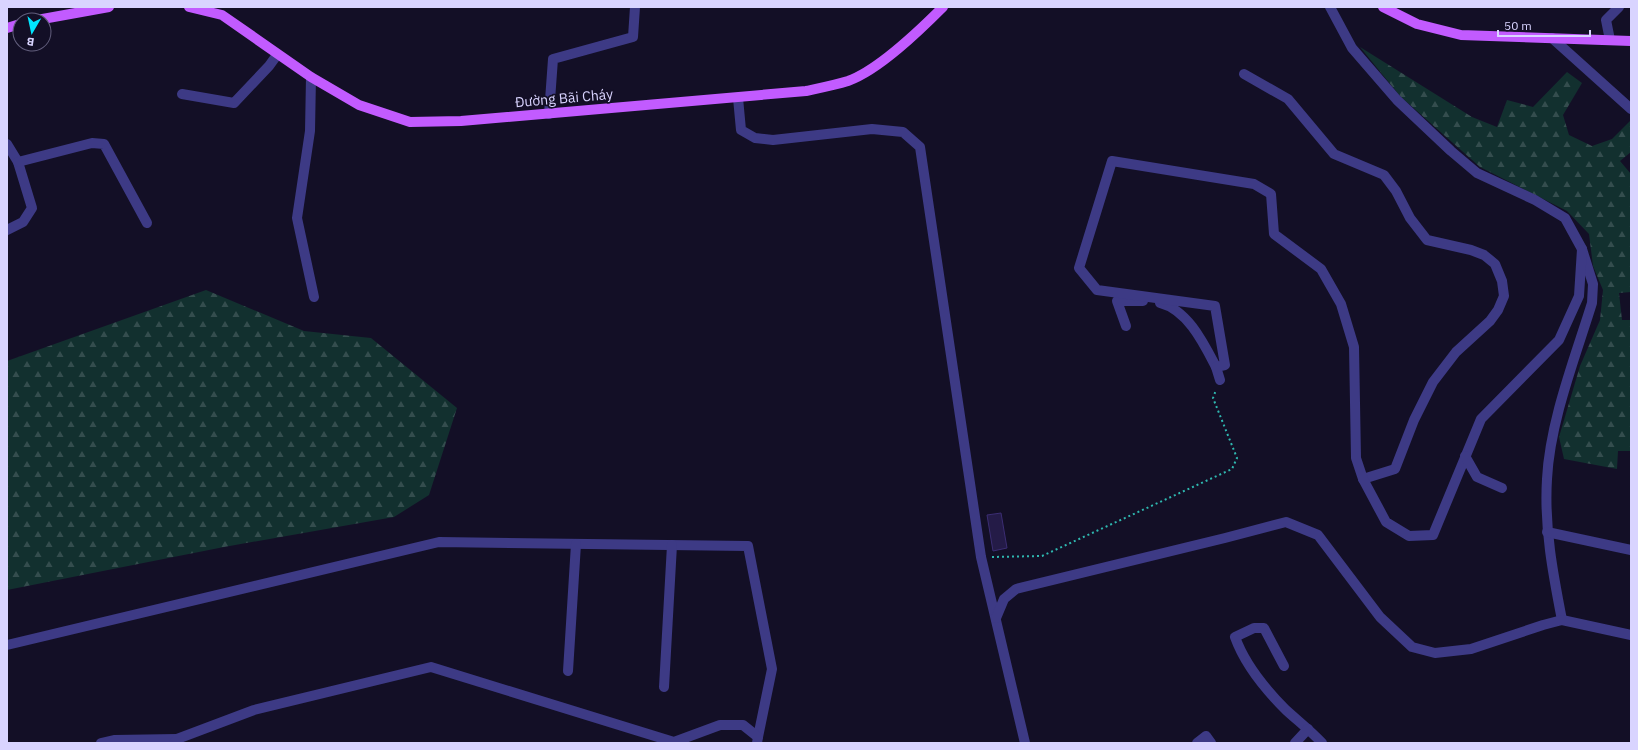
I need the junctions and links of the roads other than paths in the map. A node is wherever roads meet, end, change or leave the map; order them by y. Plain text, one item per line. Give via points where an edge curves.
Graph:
1 (109, 7) edge
2 (189, 7) edge
3 (635, 7) edge
4 (943, 7) edge
5 (1330, 7) edge
6 (1383, 7) edge
7 (1619, 7) edge
8 (52, 17) edge
9 (1552, 38) junction
10 (1610, 40) junction
11 (1631, 41) edge
12 (277, 55) junction
13 (1244, 74) dead end
14 (310, 77) junction
15 (182, 94) dead end
16 (738, 98) junction
17 (1631, 109) edge
18 (549, 114) junction
19 (7, 144) edge
20 (18, 162) junction
21 (147, 223) dead end
22 (7, 230) edge
23 (1582, 249) junction
24 (1110, 292) junction
25 (314, 297) dead end
26 (1117, 302) junction
27 (1126, 326) dead end
28 (1216, 367) junction
29 (1220, 380) road end
30 (1465, 456) junction
31 (1363, 479) junction
32 (1502, 488) dead end
33 (1547, 532) junction
34 (576, 544) junction
35 (672, 545) junction
36 (1631, 550) edge
37 (996, 618) junction
38 (1562, 620) junction
39 (1631, 635) edge
40 (7, 645) edge
41 (1284, 666) dead end
42 (568, 671) dead end
43 (664, 687) dead end
44 (1308, 729) junction
45 (757, 740) edge
46 (176, 741) edge
47 (101, 743) edge
48 (1025, 743) edge
49 (1197, 743) edge
50 (1211, 743) edge
51 (1295, 743) edge
52 (1322, 743) edge

1 - 8 main road
2 - 12 main road, Đường Bãi Cháy via 222,15
3 - 18 street via 633,37 553,59
4 - 16 main road, Đường Bãi Cháy via 913,36 878,64 850,80 806,91
5 - 23 street via 1352,48 1397,100 1477,173 1535,200 1564,218
6 - 9 main road via 1417,24 1461,36
7 - 10 street via 1606,20
9 - 10 main road
9 - 17 street
10 - 11 main road
12 - 14 main road, Đường Bãi Cháy
12 - 15 street via 234,103
13 - 31 street via 1288,99 1334,154 1384,175 1410,218 1427,240 1484,255 1495,264 1502,281 1504,296 1498,310 1456,352 1432,382 1395,469
14 - 18 main road, Đường Bãi Cháy via 358,105 410,122
14 - 25 street via 310,131 297,218
16 - 18 main road, Đường Bãi Cháy
16 - 37 street via 741,130 755,138 773,140 872,129 903,132 920,147 981,557
19 - 20 street
20 - 21 street via 92,143 104,144
20 - 22 street via 32,208 23,222
23 - 30 street via 1579,296 1559,340 1481,419
23 - 33 street via 1594,284 1592,303 1556,422 1547,478
24 - 26 street
24 - 28 street via 1214,306 1225,365
24 - 31 street via 1097,290 1079,268 1112,161 1254,184 1271,194 1274,234 1321,269 1341,304 1354,347 1356,458
26 - 27 street
26 - 28 street via 1155,301 1170,305 1200,334
28 - 29 street
30 - 31 street via 1433,535 1409,536 1386,522
30 - 32 street via 1477,477
33 - 36 street
33 - 38 street
34 - 35 street
34 - 40 street via 439,542
34 - 42 street
35 - 43 street
35 - 45 street via 748,546 772,670
37 - 38 street via 1004,599 1016,588 1286,522 1318,535 1380,617 1412,647 1435,653 1471,649
37 - 48 street
38 - 39 street
41 - 44 street via 1264,628 1254,628 1235,637 1261,683
44 - 51 street
44 - 52 street
45 - 46 street via 743,725 720,725 674,742 431,667 254,710
46 - 47 street via 114,740
49 - 50 street via 1206,736

